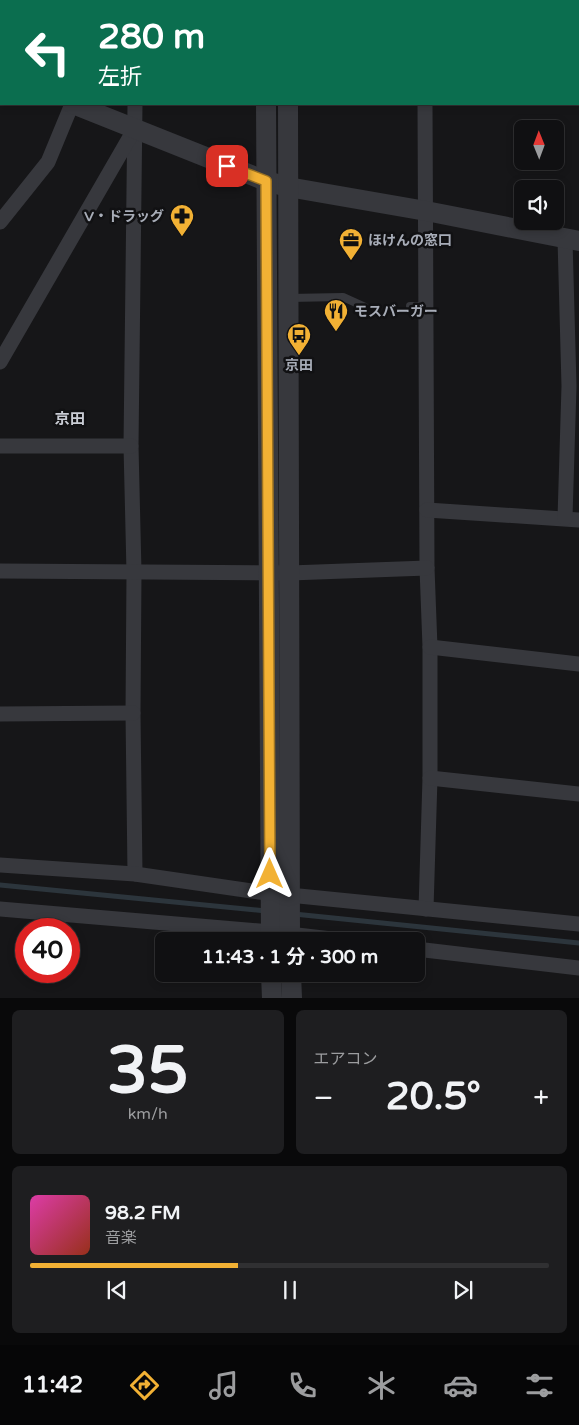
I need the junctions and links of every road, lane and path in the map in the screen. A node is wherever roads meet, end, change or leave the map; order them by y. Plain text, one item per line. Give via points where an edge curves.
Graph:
1 (72, 105) edge
2 (75, 105) edge
3 (134, 105) edge
4 (266, 105) edge
5 (288, 105) edge
6 (425, 105) edge
7 (135, 128) junction
8 (266, 181) junction
9 (288, 187) junction
10 (426, 212) junction
11 (0, 222) edge
12 (572, 240) edge
13 (289, 298) junction
14 (410, 306) dead end
15 (426, 306) junction
16 (365, 307) dead end
17 (0, 362) edge
18 (574, 386) edge
19 (0, 446) edge
20 (132, 446) junction
21 (427, 510) junction
22 (572, 519) edge
23 (427, 568) junction
24 (0, 571) edge
25 (134, 572) junction
26 (290, 572) junction
27 (268, 573) junction
28 (430, 647) junction
29 (579, 664) edge
30 (133, 713) junction
31 (0, 714) edge
32 (430, 778) junction
33 (579, 794) edge
34 (0, 864) edge
35 (135, 874) junction
36 (280, 899) junction
37 (0, 909) edge
38 (426, 909) junction
39 (579, 924) edge
40 (268, 932) edge
41 (280, 932) edge
42 (425, 950) edge
43 (579, 968) edge
44 (271, 982) edge
45 (291, 982) edge
46 (272, 998) edge
47 (292, 998) edge

1 - 11 street via 48,162
2 - 7 street
3 - 7 street
4 - 8 street
5 - 9 street
6 - 10 street
7 - 8 street
7 - 17 street
7 - 20 street
8 - 9 street
8 - 27 street
9 - 10 street
9 - 13 street
10 - 12 street
10 - 15 street
12 - 18 street
13 - 16 lane via 343,297
13 - 26 street
14 - 15 lane
15 - 21 street
18 - 22 street
19 - 20 street
20 - 25 street
21 - 22 street
21 - 23 street
23 - 26 street
23 - 28 street
24 - 25 street
25 - 27 street
25 - 30 street
26 - 27 street
26 - 36 street
27 - 36 street
28 - 29 street
28 - 32 street
30 - 31 street
30 - 35 street
32 - 33 street
32 - 38 street
34 - 35 street
35 - 36 street
36 - 38 street
36 - 41 street
37 - 40 street
38 - 39 street
42 - 43 street
44 - 46 street
45 - 47 street

